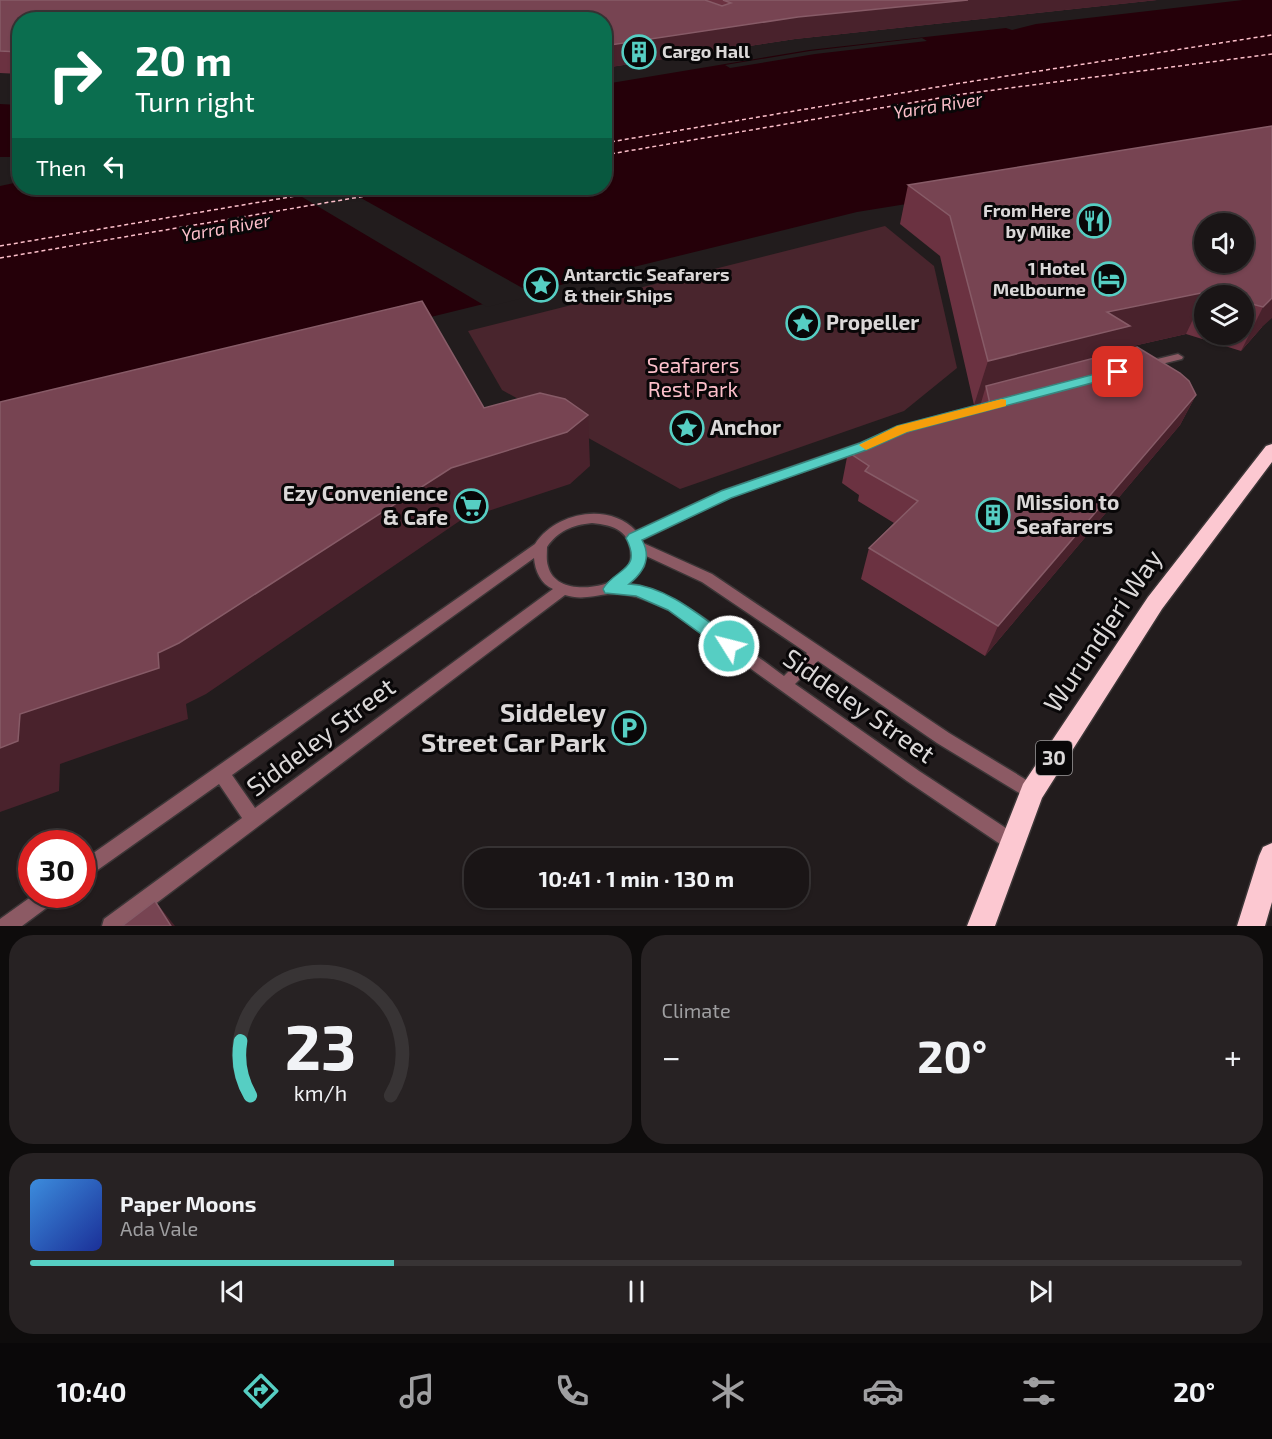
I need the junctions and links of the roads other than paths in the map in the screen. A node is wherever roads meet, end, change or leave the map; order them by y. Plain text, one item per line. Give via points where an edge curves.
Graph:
1 (1178, 357) dead end
2 (1128, 369) edge
3 (981, 408) edge
4 (1272, 450) edge
5 (636, 542) junction
6 (540, 547) junction
7 (563, 589) junction
8 (611, 589) junction
9 (817, 653) junction
10 (784, 686) junction
11 (222, 774) junction
12 (1032, 792) junction
13 (253, 820) junction
14 (1012, 842) junction
15 (1272, 856) edge
16 (96, 862) edge
17 (31, 908) edge
18 (6, 926) edge
19 (111, 926) edge
20 (981, 926) edge
21 (1251, 926) edge

1 - 2 street
3 - 5 street via 902,429 865,446 726,494
4 - 12 highway, Wurundjeri Way / 30 via 1155,603
5 - 6 street via 615,523 588,518 559,526
5 - 8 street via 639,559 635,571
5 - 9 street, Siddeley Street via 707,578
6 - 7 street via 541,571
6 - 11 street, Siddeley Street
7 - 8 street via 594,593
7 - 13 street, Siddeley Street
8 - 10 street, Siddeley Street via 637,590 674,606
9 - 10 street
9 - 12 street, Siddeley Street
10 - 14 street, Siddeley Street
11 - 13 street
11 - 16 street, Siddeley Street
12 - 14 highway, Wurundjeri Way / 30
13 - 19 street, Siddeley Street
14 - 20 highway, Wurundjeri Way / 30
15 - 21 highway
17 - 18 street

